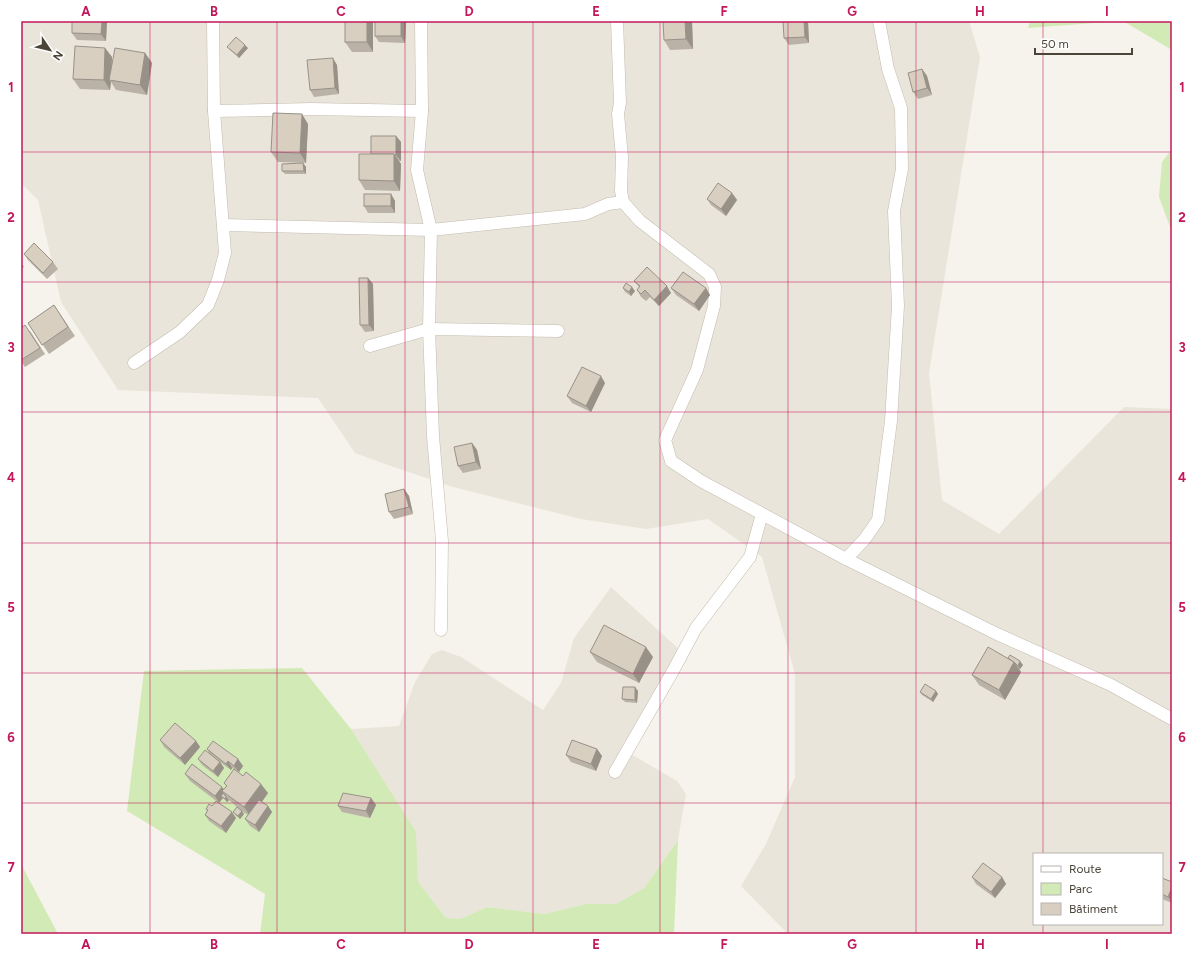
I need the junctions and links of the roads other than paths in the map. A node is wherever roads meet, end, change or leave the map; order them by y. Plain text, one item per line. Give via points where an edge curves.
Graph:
1 (213, 21) edge
2 (422, 21) edge
3 (617, 21) edge
4 (879, 21) edge
5 (214, 111) junction
6 (422, 111) junction
7 (623, 202) junction
8 (223, 225) junction
9 (431, 230) junction
10 (429, 329) junction
11 (558, 331) dead end
12 (370, 346) dead end
13 (134, 363) dead end
14 (762, 514) junction
15 (846, 559) junction
16 (441, 630) dead end
17 (1172, 719) edge
18 (615, 772) dead end

1 - 5 street
2 - 6 street
3 - 7 street via 620,103 618,114
4 - 15 street via 888,69 901,108 902,169 894,211 898,306 892,421 878,520
5 - 6 street
5 - 8 street
6 - 9 street via 417,170
7 - 9 street via 608,204 585,214
7 - 14 street via 640,221 709,274 715,287 714,306 697,370 665,440 671,461 700,481
8 - 9 street
8 - 13 street via 225,253 208,305 180,332
9 - 10 street
10 - 11 street
10 - 12 street
10 - 16 street via 433,436 442,541
14 - 15 street
14 - 18 street via 750,557 696,628
15 - 17 street via 997,634 1110,685

